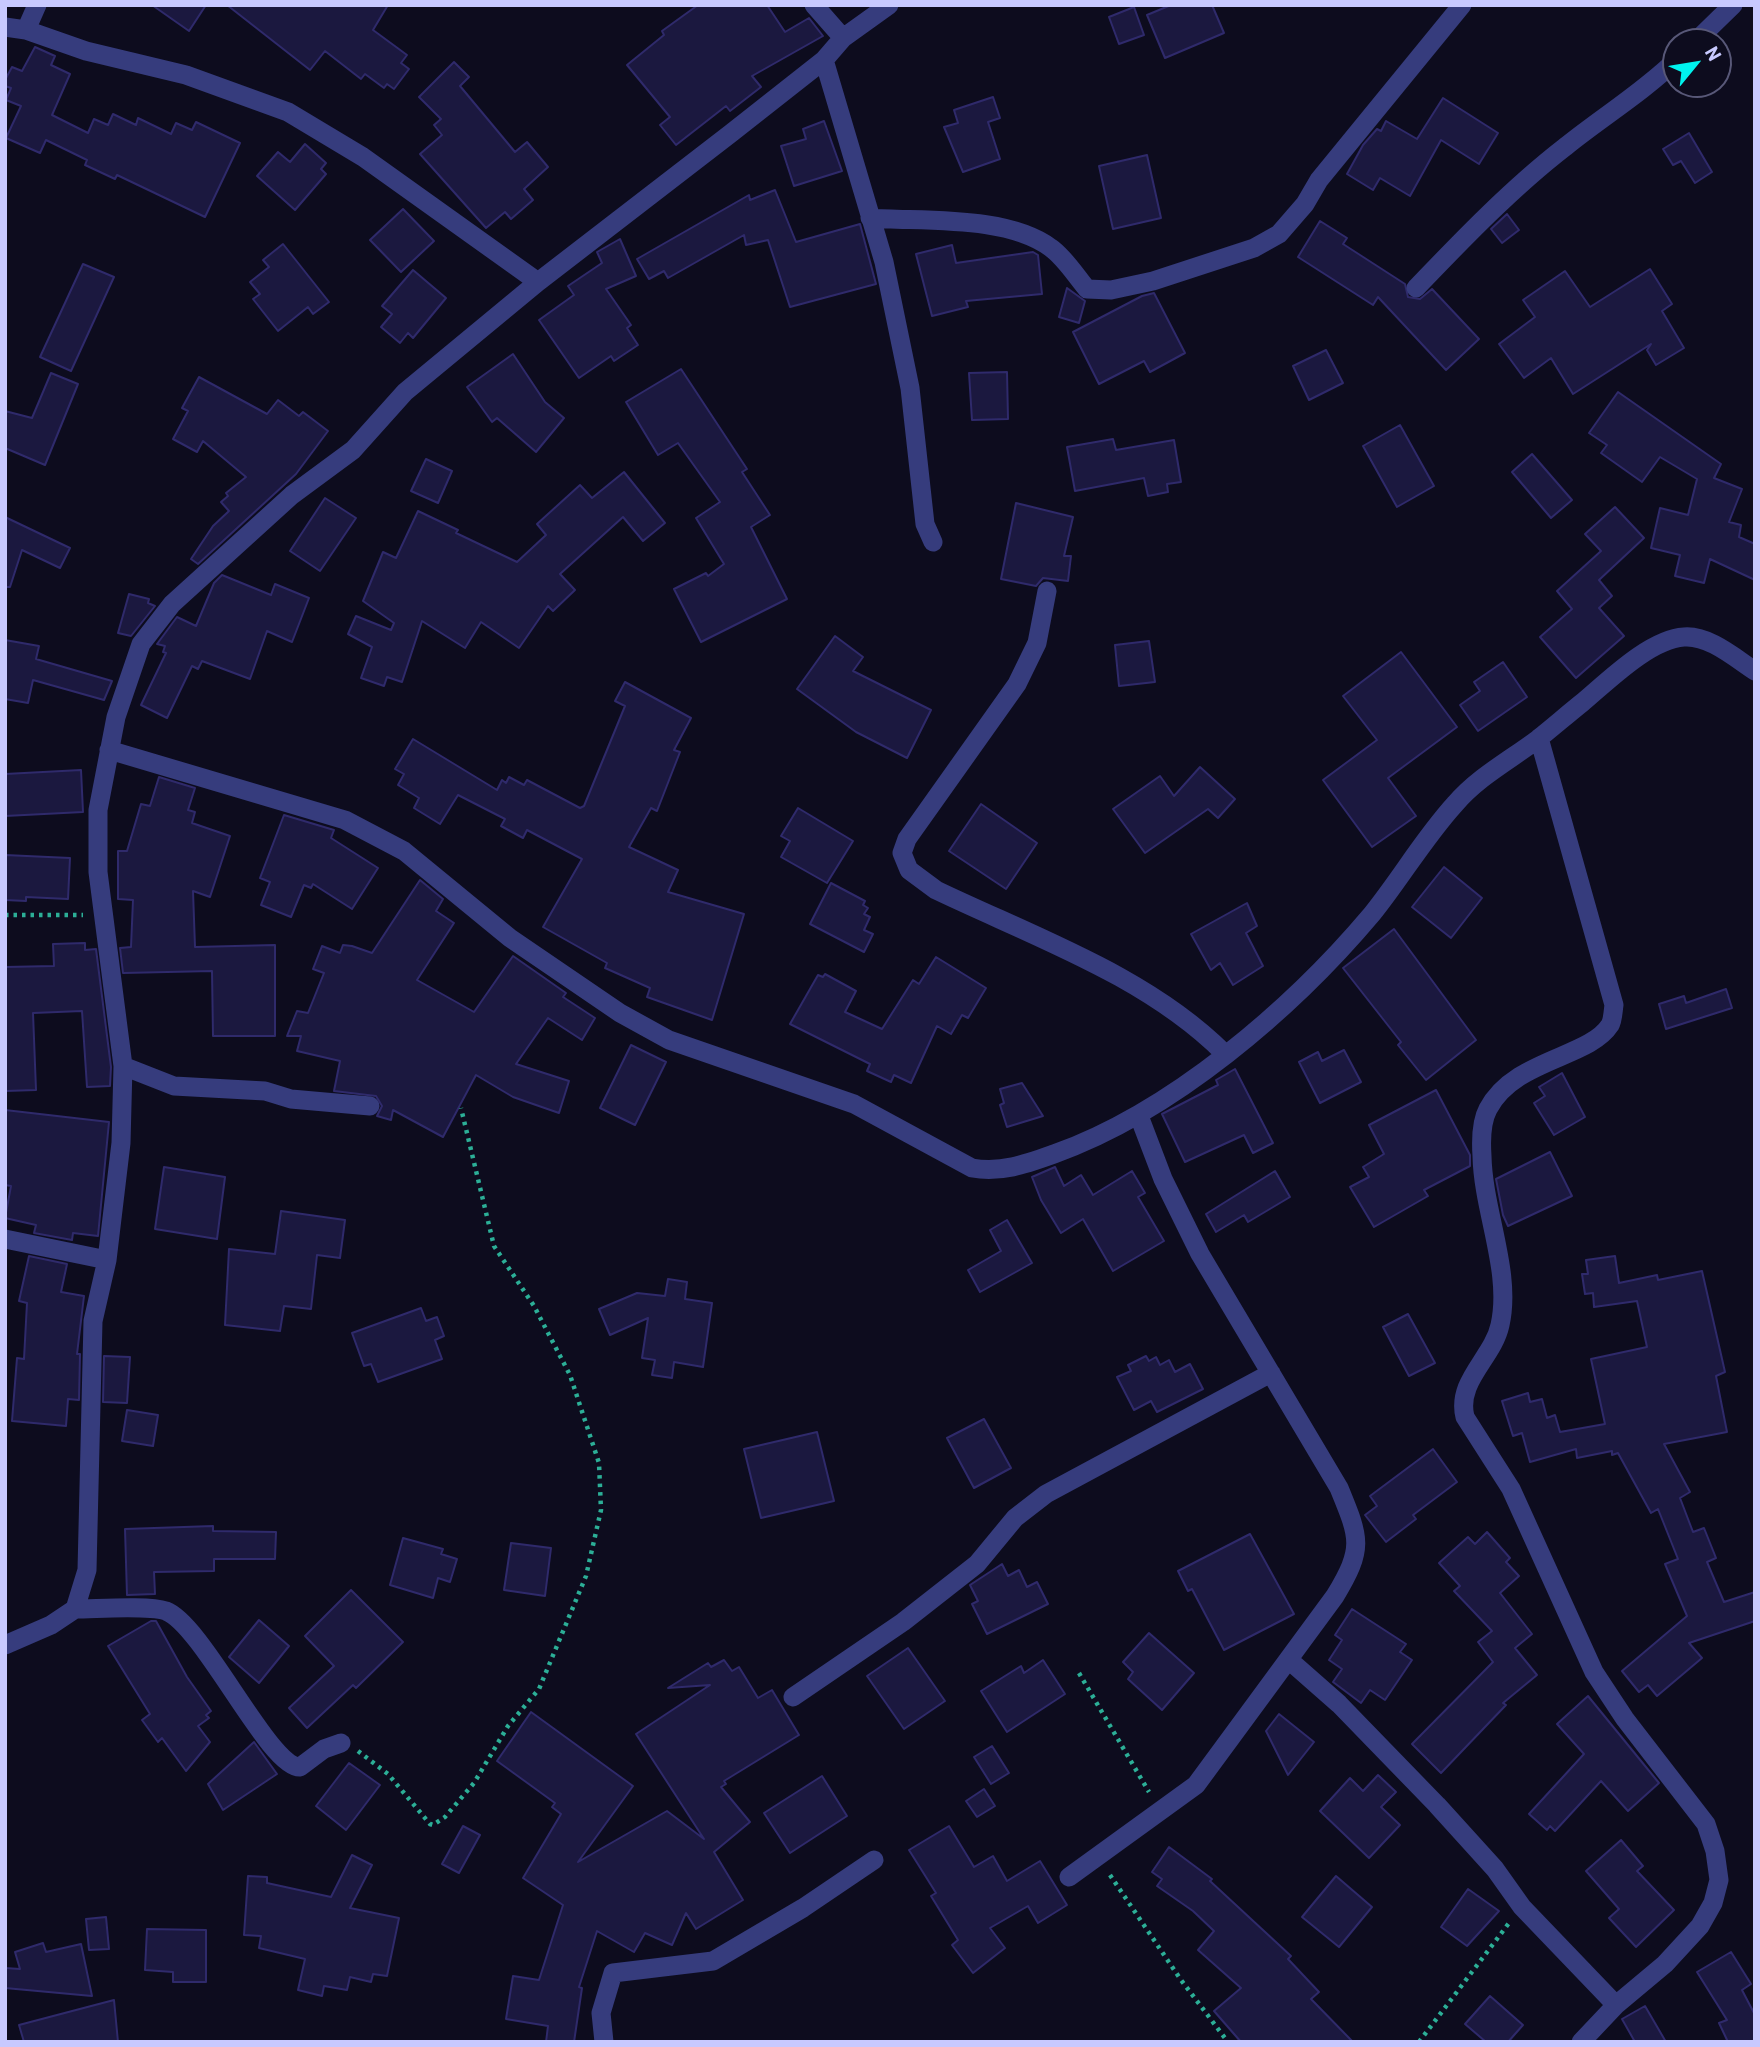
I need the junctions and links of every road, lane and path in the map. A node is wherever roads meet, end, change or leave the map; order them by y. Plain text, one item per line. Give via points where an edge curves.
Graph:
1 (37, 5) edge
2 (814, 5) edge
3 (1462, 5) edge
4 (1733, 5) edge
5 (884, 6) edge
6 (5, 27) edge
7 (1709, 28) edge
8 (26, 30) junction
9 (844, 38) junction
10 (824, 60) junction
11 (1662, 74) edge
12 (870, 218) junction
13 (538, 282) junction
14 (1416, 288) dead end
15 (933, 542) dead end
16 (1047, 591) dead end
17 (1755, 671) edge
18 (1539, 738) junction
19 (108, 750) junction
20 (5, 915) edge
21 (105, 916) junction
22 (1224, 1053) junction
23 (123, 1066) junction
24 (370, 1107) dead end
25 (461, 1108) dead end
26 (1139, 1116) junction
27 (5, 1239) edge
28 (107, 1260) junction
29 (1271, 1373) junction
30 (75, 1609) junction
31 (5, 1645) edge
32 (1289, 1660) junction
33 (1079, 1673) dead end
34 (793, 1697) dead end
35 (341, 1743) joint
36 (1160, 1811) junction
37 (1097, 1857) junction
38 (874, 1860) dead end
39 (1069, 1877) dead end
40 (1522, 1907) junction
41 (1616, 2006) junction
42 (604, 2042) edge
43 (1228, 2042) edge
44 (1419, 2042) edge
45 (1581, 2042) edge

1 - 8 street
2 - 9 street
3 - 12 street via 1319,180 1291,223 1254,248 1153,281 1111,290 1087,289 1052,248 1030,237 981,224
4 - 7 street
5 - 9 street
6 - 8 street
8 - 13 street via 86,51 186,75 288,112 363,157
9 - 10 street
10 - 12 street
10 - 13 street
11 - 14 street via 1564,147
12 - 15 street via 904,356 926,524
13 - 19 street via 405,392 353,450 292,495 172,604 141,645
16 - 22 street via 1037,643 1017,684 907,839 902,853 909,870 936,890 1138,988 1198,1027
17 - 18 street via 1709,642 1686,636 1671,639 1643,654
18 - 22 street via 1473,785 1372,913 1309,982
18 - 41 street via 1614,1004 1610,1024 1597,1038 1528,1069 1488,1109 1481,1136 1483,1189 1505,1296 1500,1328 1471,1379 1463,1408 1511,1489 1594,1672 1706,1824 1715,1851 1719,1880 1700,1926
19 - 21 street via 98,810 98,872
19 - 26 street via 345,820 404,850 510,938 632,1020 669,1040 854,1104 972,1168 992,1172 1019,1167 1104,1135
20 - 21 path
21 - 23 street
22 - 26 street
23 - 24 street via 174,1086 265,1091 291,1099
23 - 28 street via 121,1143
25 - 35 path via 494,1246 534,1306 570,1375 599,1463 601,1510 586,1576 540,1689 508,1726 474,1783 440,1822 429,1824 388,1774
26 - 29 street via 1163,1179 1200,1254
27 - 28 street
28 - 30 street via 93,1321 87,1570
29 - 32 street via 1339,1488 1357,1536 1351,1569
29 - 34 street via 1046,1494 1015,1518 977,1564 903,1622
30 - 31 street
30 - 35 street via 158,1610 177,1618 268,1742 292,1767 300,1768 324,1749
32 - 36 street via 1196,1785
32 - 40 street via 1339,1703 1437,1805 1495,1869
33 - 36 path
36 - 37 street
37 - 39 street
37 - 43 path
38 - 42 street via 713,1961 613,1973 601,2014
40 - 41 street
40 - 44 path
41 - 45 street

